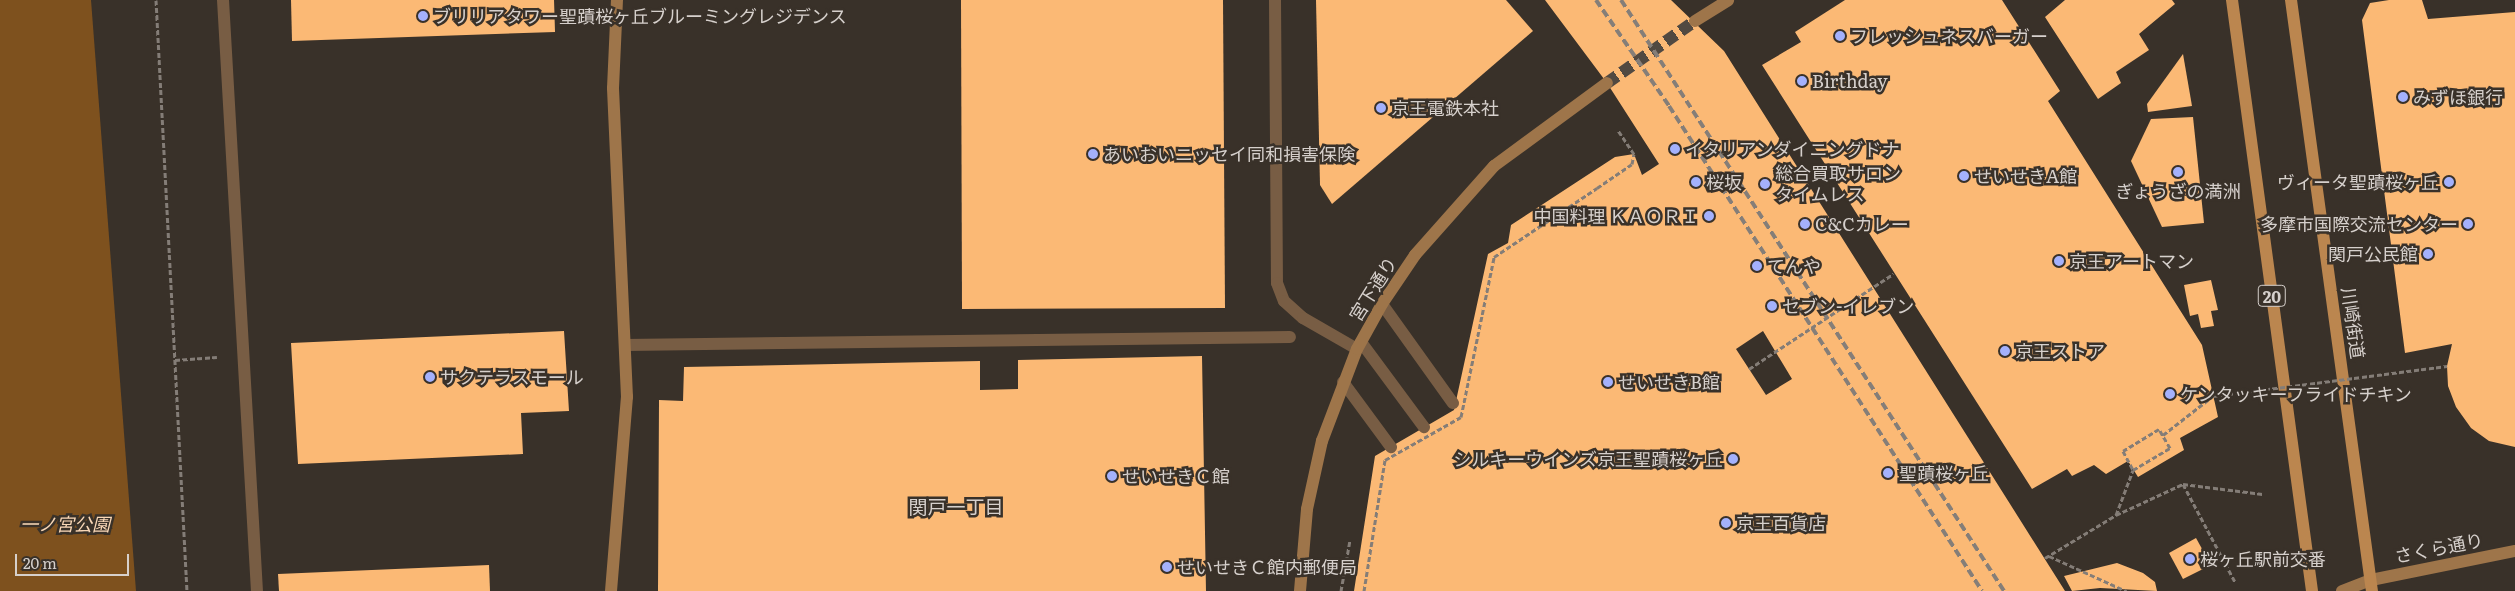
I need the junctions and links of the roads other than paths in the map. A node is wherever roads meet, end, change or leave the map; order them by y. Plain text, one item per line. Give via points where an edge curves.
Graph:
1 (223, 0) edge
2 (617, 0) edge
3 (1275, 0) edge
4 (2232, 0) edge
5 (2291, 0) edge
6 (1723, 1) edge
7 (1696, 21) tunnel mouth
8 (1607, 83) tunnel mouth
9 (1382, 304) junction
10 (1290, 337) dead end
11 (625, 345) junction
12 (1359, 345) junction
13 (1343, 382) junction
14 (1453, 403) dead end
15 (1424, 427) dead end
16 (1391, 447) dead end
17 (2515, 551) edge
18 (2371, 585) edge
19 (256, 591) edge
20 (611, 591) edge
21 (1300, 591) edge
22 (2312, 591) edge
23 (2342, 591) edge

1 - 19 street
2 - 11 street via 613,88
3 - 12 street via 1276,283 1284,301 1303,318
4 - 22 main road, 20
5 - 18 main road, 川崎街道
6 - 7 street
8 - 9 street, 宮下通り via 1494,166 1414,255
9 - 12 street, 宮下通り
9 - 14 street
10 - 11 street
11 - 20 street via 626,445
12 - 13 street, 宮下通り
12 - 15 street
13 - 16 street
13 - 21 street, 宮下通り via 1322,441 1307,509
17 - 18 street, さくら通り
18 - 23 street, さくら通り

